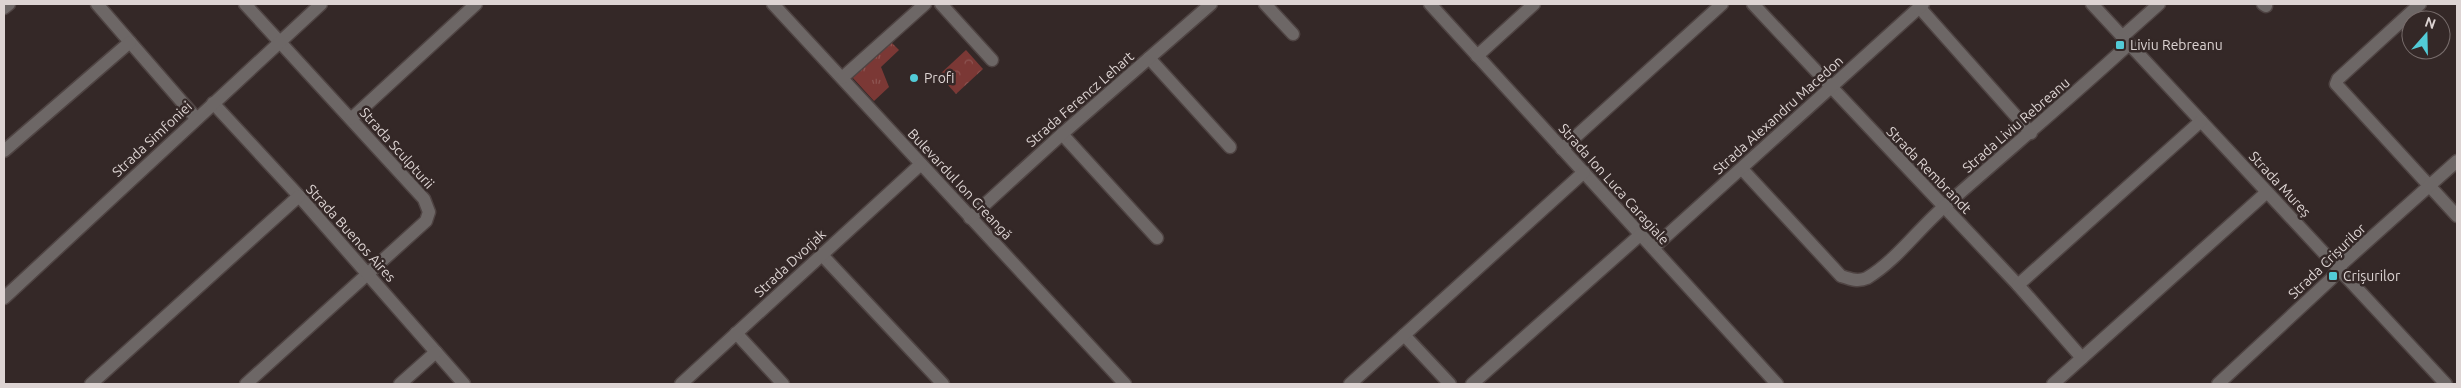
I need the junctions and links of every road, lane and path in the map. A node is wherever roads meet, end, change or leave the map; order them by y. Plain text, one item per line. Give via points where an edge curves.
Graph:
1 (8, 4) edge
2 (97, 4) edge
3 (245, 4) edge
4 (321, 4) edge
5 (476, 4) edge
6 (773, 4) edge
7 (925, 4) edge
8 (941, 4) edge
9 (1211, 4) edge
10 (1265, 4) edge
11 (1430, 4) edge
12 (1534, 4) edge
13 (1722, 4) edge
14 (1753, 4) edge
15 (2092, 4) edge
16 (2159, 4) edge
17 (2420, 4) edge
18 (1921, 5) edge
19 (4, 8) edge
20 (1293, 34) dead end
21 (2125, 41) junction
22 (130, 42) junction
23 (280, 42) junction
24 (1477, 56) junction
25 (1149, 58) junction
26 (992, 60) dead end
27 (842, 78) junction
28 (1831, 89) junction
29 (213, 103) junction
30 (196, 118) junction
31 (351, 119) junction
32 (2201, 121) junction
33 (2031, 133) junction
34 (1062, 134) junction
35 (1230, 147) dead end
36 (1562, 149) junction
37 (4, 151) edge
38 (2457, 161) edge
39 (921, 164) junction
40 (1742, 169) junction
41 (1584, 172) junction
42 (2429, 186) junction
43 (2267, 192) junction
44 (298, 196) junction
45 (1944, 207) junction
46 (2457, 216) edge
47 (970, 218) junction
48 (1640, 234) junction
49 (1157, 238) dead end
50 (1653, 248) junction
51 (821, 254) junction
52 (2339, 271) junction
53 (368, 274) junction
54 (2018, 285) junction
55 (4, 298) edge
56 (736, 333) junction
57 (1404, 335) junction
58 (436, 352) junction
59 (2082, 358) junction
60 (91, 384) edge
61 (246, 384) edge
62 (400, 384) edge
63 (464, 384) edge
64 (681, 384) edge
65 (783, 384) edge
66 (943, 384) edge
67 (1125, 384) edge
68 (1350, 384) edge
69 (1450, 384) edge
70 (1472, 384) edge
71 (1777, 384) edge
72 (2053, 384) edge
73 (2218, 384) edge
74 (2446, 384) edge

1 - 19 street
2 - 22 street
3 - 23 street, Strada Sculpturii
4 - 23 street, Strada Simfoniei
5 - 31 street
6 - 27 street, Bulevardul Ion Creangă
7 - 27 street
8 - 26 street
9 - 25 street, Strada Ferencz Lehart
10 - 20 street
11 - 24 street, Strada Ion Luca Caragiale
12 - 24 street
13 - 36 street
14 - 28 street, Strada Rembrandt
15 - 21 street, Strada Mureș
16 - 21 street, Strada Liviu Rebreanu
17 - 42 street via 2336,84
18 - 28 street, Strada Alexandru Macedon
18 - 33 street
21 - 32 street, Strada Mureș
21 - 33 street, Strada Liviu Rebreanu
22 - 30 street
22 - 37 street
23 - 29 street, Strada Simfoniei
23 - 31 street, Strada Sculpturii
24 - 36 street, Strada Ion Luca Caragiale
25 - 34 street, Strada Ferencz Lehart
25 - 35 street
27 - 39 street, Bulevardul Ion Creangă
28 - 40 street, Strada Alexandru Macedon
28 - 45 street, Strada Rembrandt
29 - 30 street, Strada Simfoniei
29 - 44 street, Strada Buenos Aires
30 - 55 street, Strada Simfoniei
31 - 53 street, Strada Sculpturii via 424,198 429,212 426,220
32 - 43 street, Strada Mureș
32 - 54 street
33 - 45 street, Strada Liviu Rebreanu
34 - 47 street, Strada Ferencz Lehart
34 - 49 street
36 - 41 street, Strada Ion Luca Caragiale
38 - 42 street, Strada Crișurilor
39 - 47 street, Bulevardul Ion Creangă
39 - 51 street, Strada Dvorjak
40 - 45 street, Strada Liviu Rebreanu via 1842,276 1853,280 1865,279 1886,263
40 - 50 street, Strada Alexandru Macedon
41 - 48 street, Strada Ion Luca Caragiale
41 - 57 street
42 - 46 street
42 - 52 street, Strada Crișurilor via 2343,263
43 - 52 street, Strada Mureș
43 - 59 street
44 - 53 street, Strada Buenos Aires
44 - 60 street
45 - 54 street, Strada Rembrandt
47 - 67 street, Bulevardul Ion Creangă
48 - 50 street, Strada Ion Luca Caragiale
48 - 70 street
50 - 71 street, Strada Ion Luca Caragiale
51 - 56 street, Strada Dvorjak
51 - 66 street
52 - 73 street, Strada Crișurilor
52 - 74 street, Strada Mureș
53 - 58 street, Strada Buenos Aires
53 - 61 street
54 - 59 street, Strada Rembrandt
56 - 64 street, Strada Dvorjak
56 - 65 street
57 - 68 street
57 - 69 street
58 - 62 street
58 - 63 street, Strada Buenos Aires
59 - 72 street

